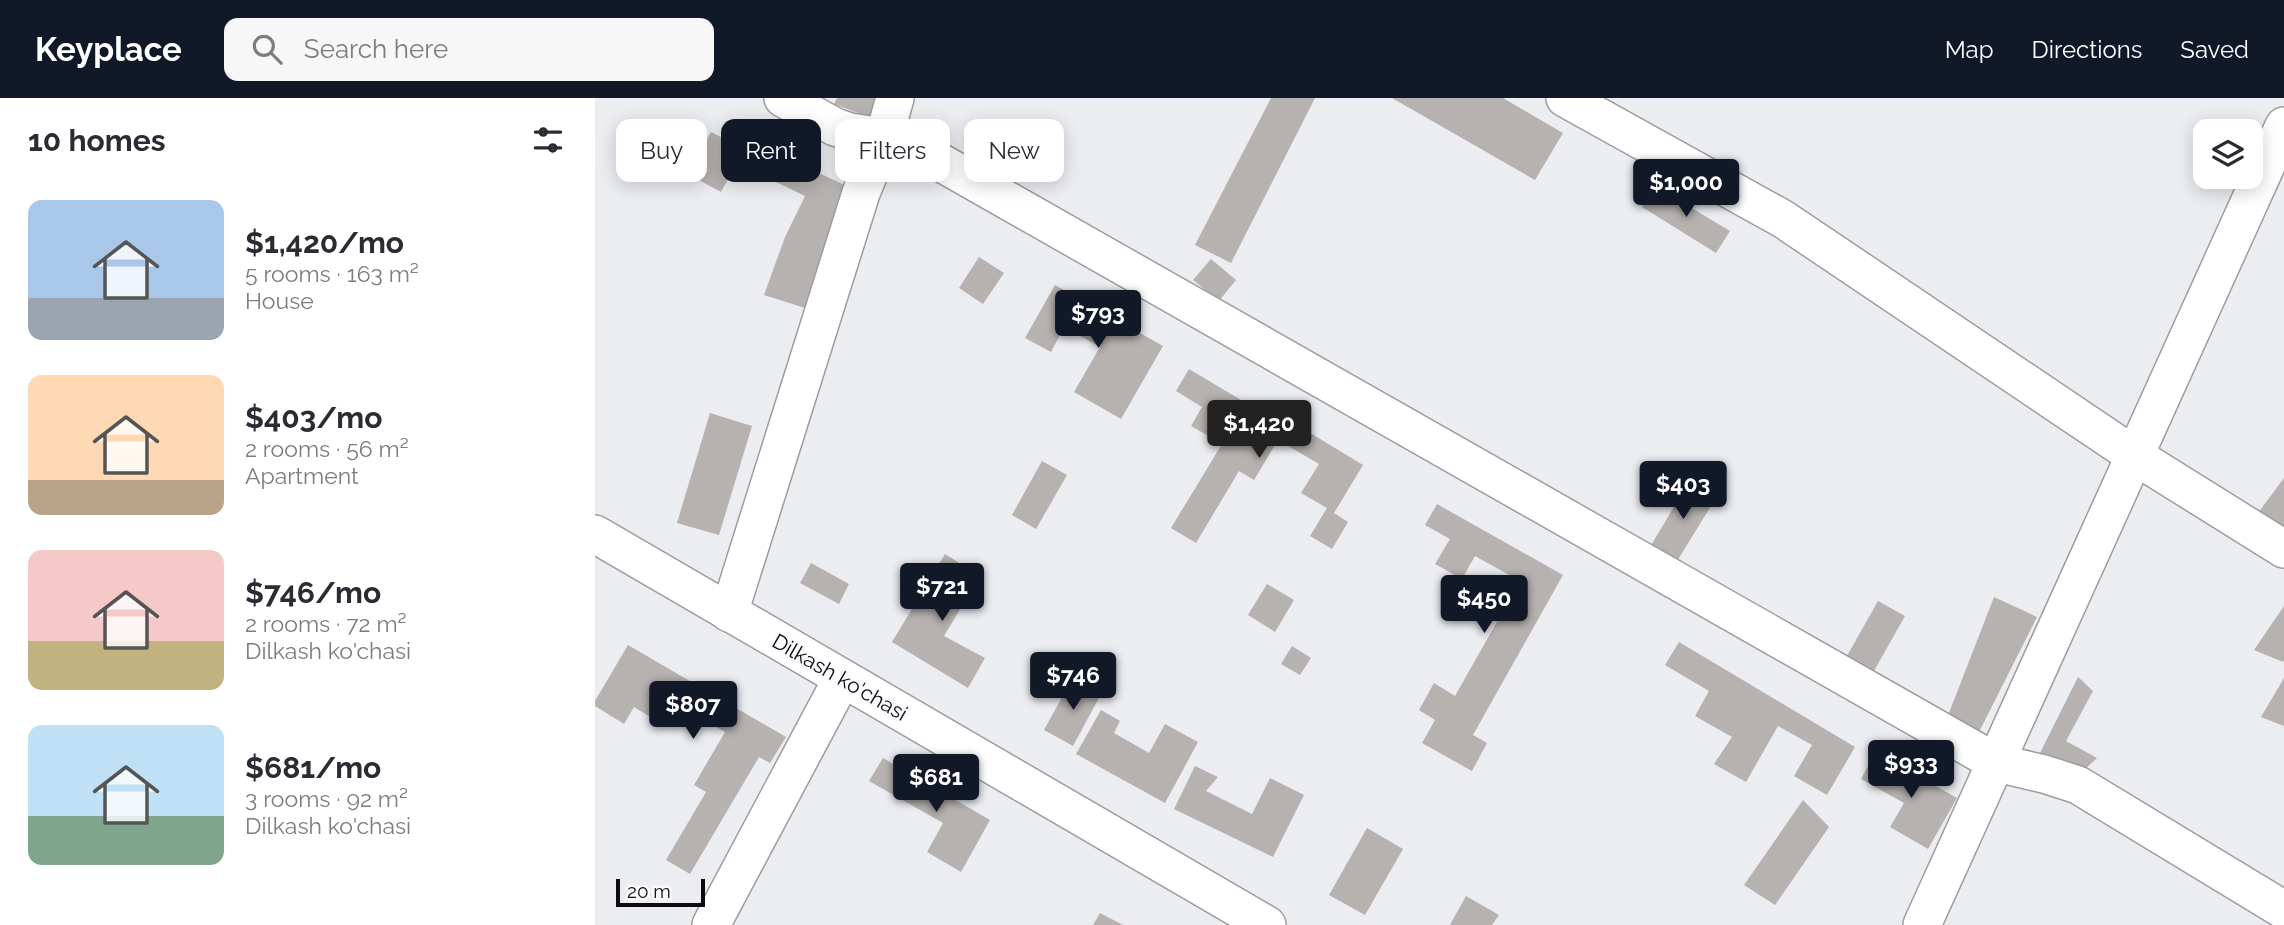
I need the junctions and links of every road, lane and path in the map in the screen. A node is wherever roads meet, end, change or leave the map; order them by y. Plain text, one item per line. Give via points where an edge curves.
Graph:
1 (783, 98) edge
2 (895, 98) edge
3 (1565, 98) edge
4 (889, 119) edge
5 (2284, 126) edge
6 (835, 127) edge
7 (950, 168) edge
8 (2273, 180) edge
9 (865, 182) edge
10 (2135, 456) junction
11 (595, 534) edge
12 (2284, 549) edge
13 (729, 613) junction
14 (842, 679) junction
15 (1997, 763) junction
16 (2284, 910) edge
17 (711, 925) edge
18 (1267, 925) edge
19 (1922, 925) edge

1 - 6 street
2 - 4 street
3 - 10 street via 1783,219
5 - 8 street
7 - 15 street
8 - 10 street
9 - 13 street
10 - 12 street
10 - 15 street
11 - 13 street, Dilkash ko'chasi
13 - 14 street, Dilkash ko'chasi
14 - 17 street
14 - 18 street, Dilkash ko'chasi
15 - 16 street via 2078,785
15 - 19 street

